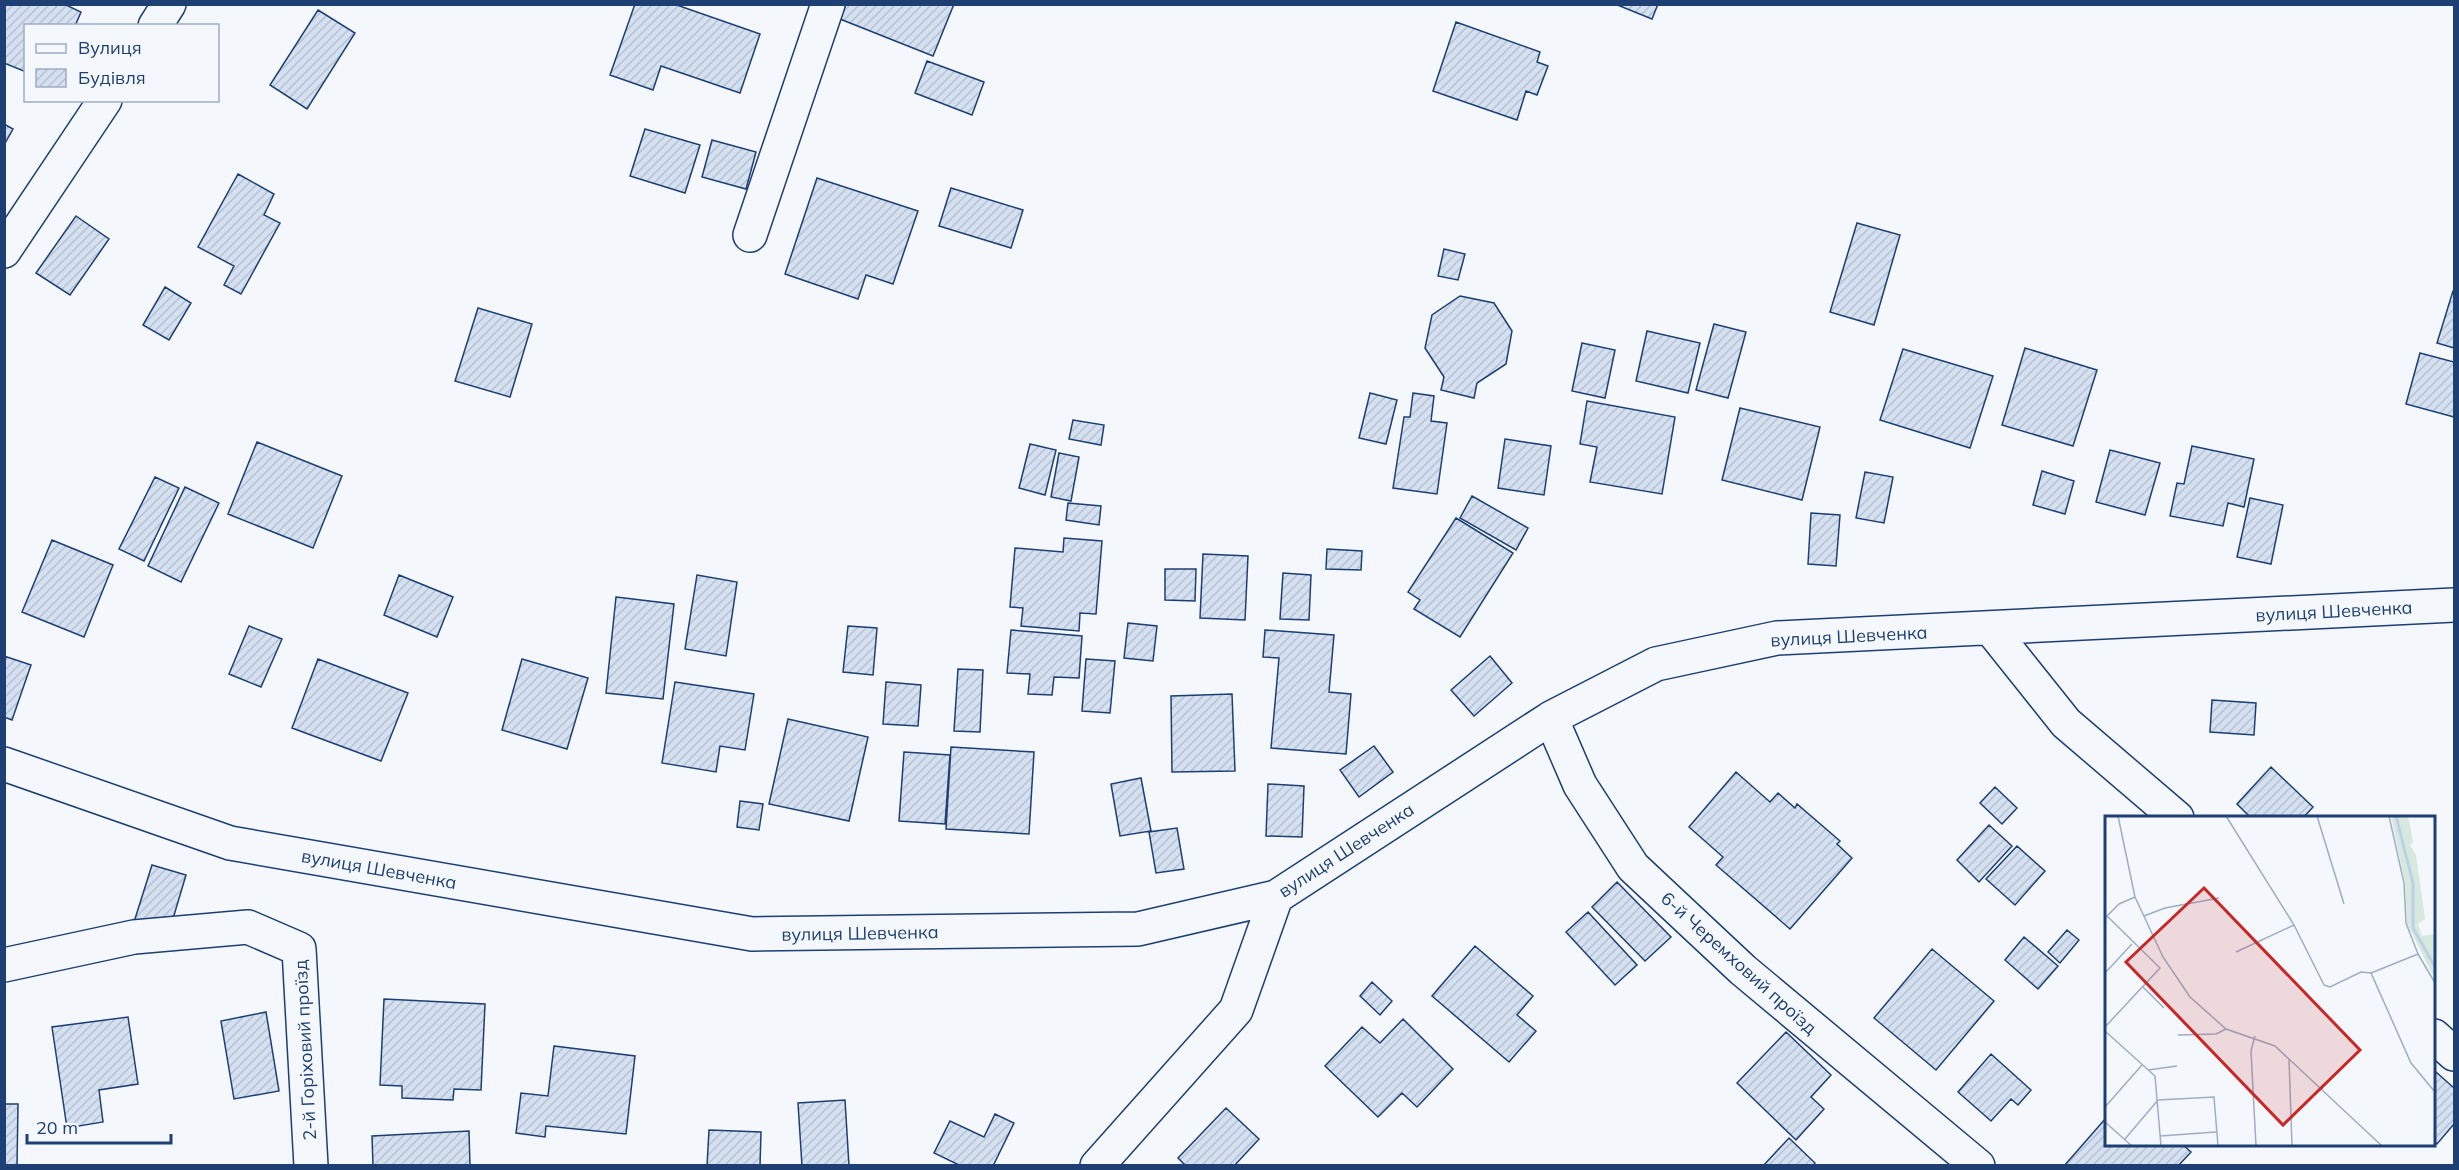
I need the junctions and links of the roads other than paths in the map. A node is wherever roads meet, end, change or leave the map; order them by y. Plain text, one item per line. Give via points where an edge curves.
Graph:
1 (169, 4) edge
2 (828, 4) edge
3 (156, 24) edge
4 (104, 102) edge
5 (750, 235) dead end
6 (4, 251) edge
7 (2454, 605) edge
8 (1991, 629) junction
9 (1551, 718) junction
10 (4, 764) edge
11 (2175, 816) edge
12 (1276, 897) junction
13 (4, 965) edge
14 (2435, 1038) edge
15 (2454, 1054) edge
16 (310, 1166) edge
17 (1097, 1166) edge
18 (1978, 1166) edge

1 - 3 street
2 - 5 street
4 - 6 street
7 - 8 street, вулиця Шевченка
8 - 9 street, вулиця Шевченка via 1777,638 1656,664
8 - 11 street via 2066,723
9 - 12 street, вулиця Шевченка
9 - 18 street, 6-й Черемховий проїзд via 1580,785 1633,867 1743,970
10 - 12 street, вулиця Шевченка via 230,843 752,934 1138,929
12 - 17 street via 1236,1010
13 - 16 street, 2-й Горіховий проїзд via 134,938 248,927 299,949
14 - 15 street

